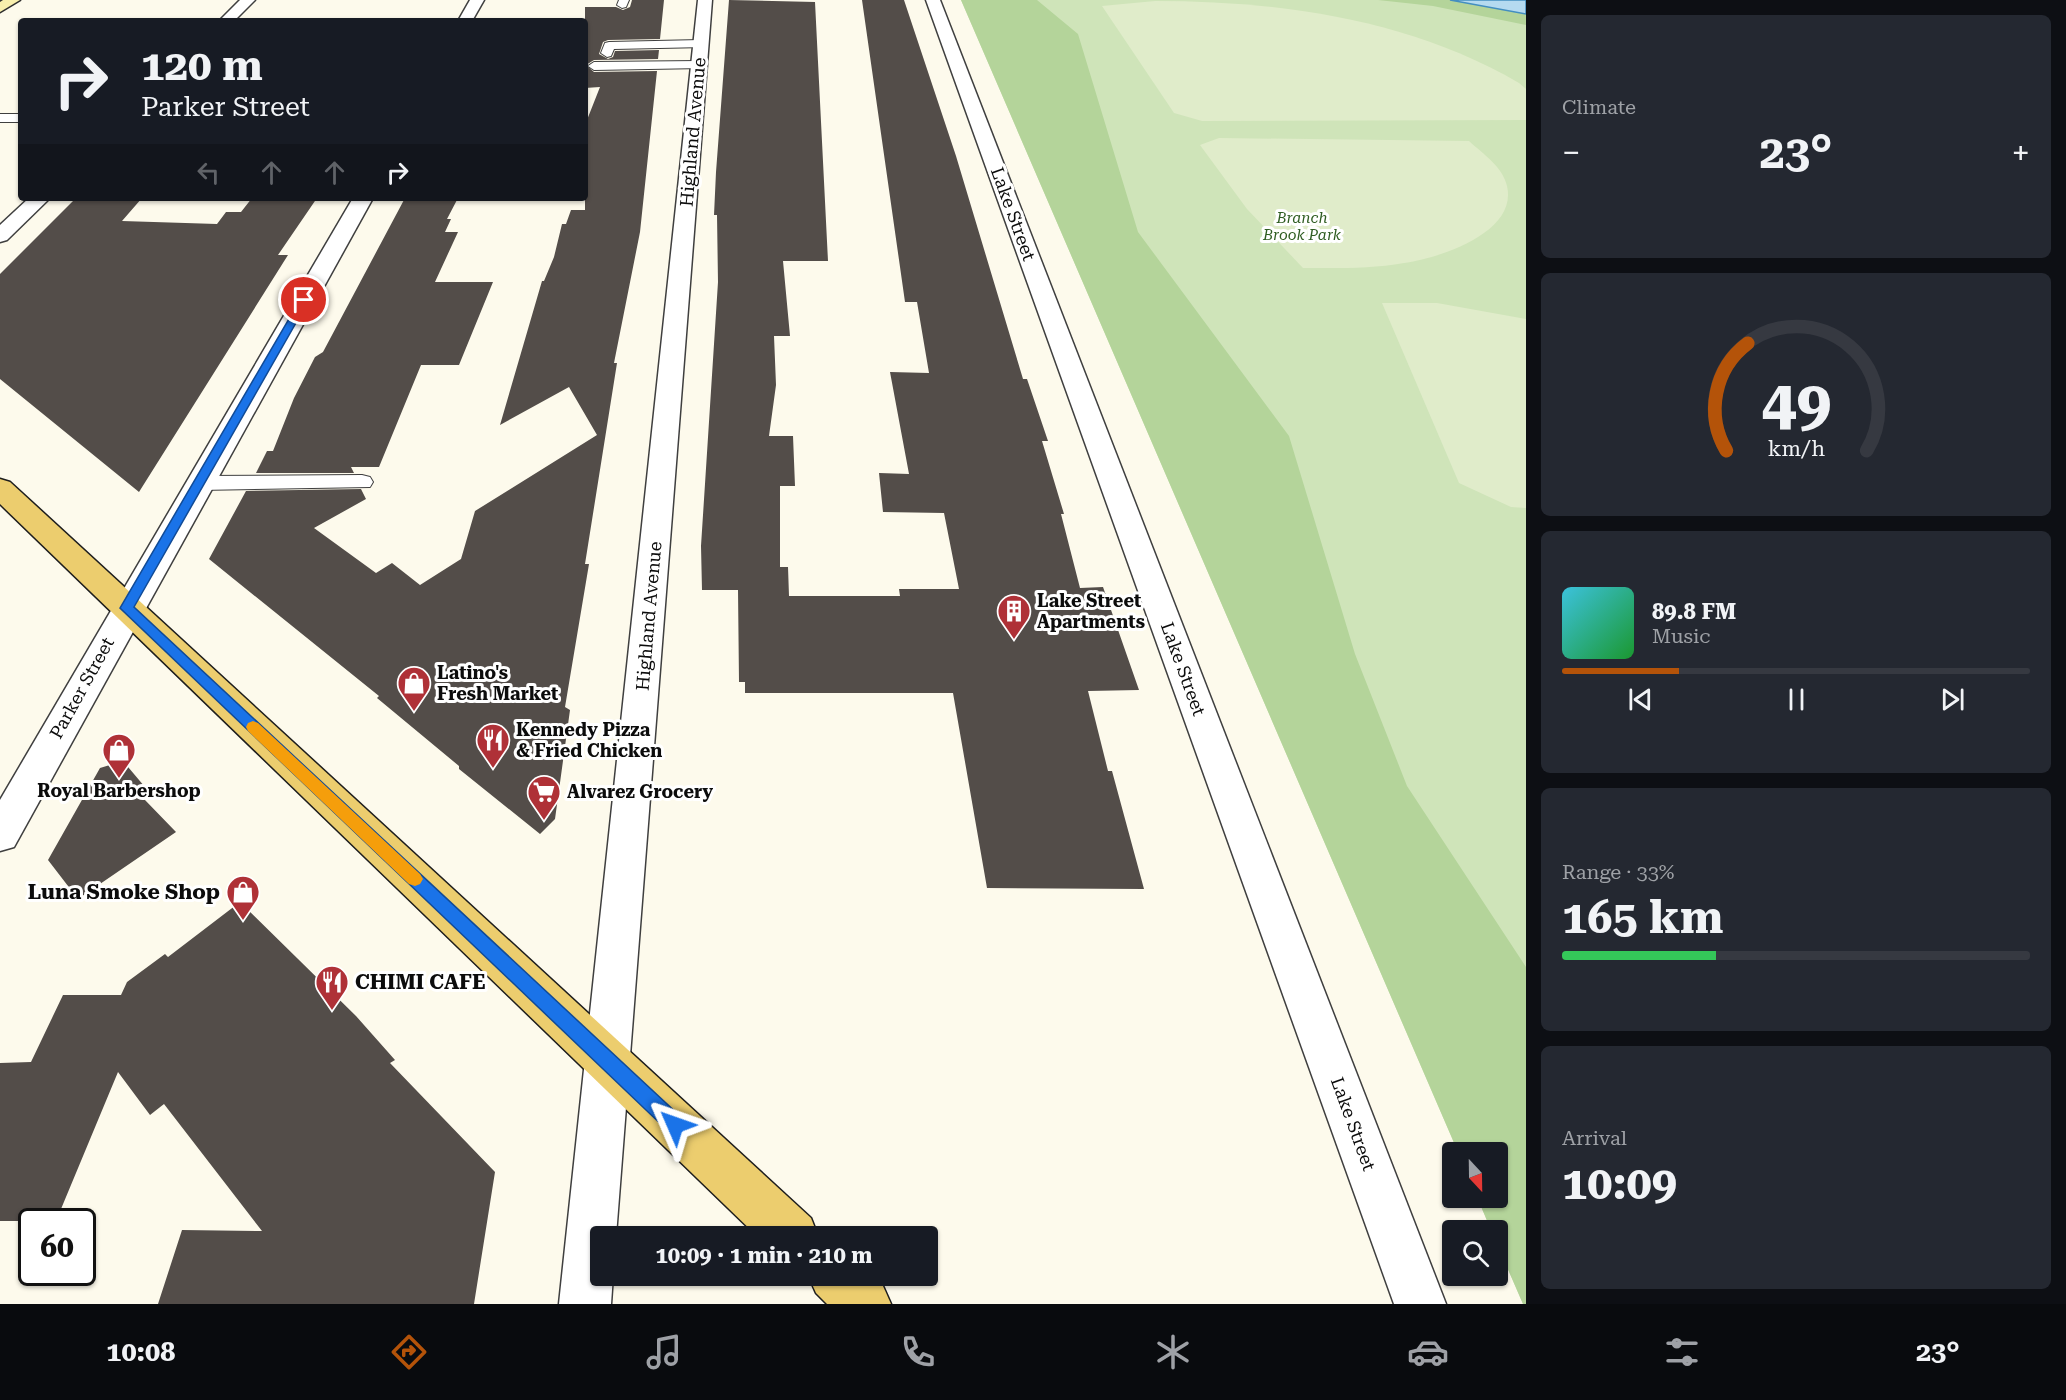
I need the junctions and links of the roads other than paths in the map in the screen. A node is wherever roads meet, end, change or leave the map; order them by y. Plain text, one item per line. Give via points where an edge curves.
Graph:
1 (13, 0) edge
2 (248, 0) edge
3 (477, 0) edge
4 (705, 0) edge
5 (933, 0) edge
6 (0, 8) edge
7 (229, 18) edge
8 (467, 18) edge
9 (607, 53) dead end
10 (700, 55) junction
11 (594, 66) dead end
12 (0, 118) edge
13 (18, 118) edge
14 (37, 201) edge
15 (361, 201) edge
16 (0, 236) edge
17 (362, 482) dead end
18 (199, 483) junction
19 (0, 488) edge
20 (127, 608) junction
21 (0, 835) edge
22 (608, 1062) junction
23 (782, 1226) edge
24 (846, 1286) edge
25 (585, 1304) edge
26 (865, 1304) edge
27 (1420, 1304) edge

1 - 6 main road
2 - 7 street
3 - 8 street
4 - 10 street, Highland Avenue
5 - 27 street, Lake Street
9 - 10 lane via 609,46
10 - 11 lane
10 - 22 street, Highland Avenue
12 - 13 lane
14 - 16 street
15 - 18 street, Parker Street
17 - 18 lane
18 - 20 street, Parker Street
19 - 20 main road
20 - 21 street, Parker Street
20 - 22 main road
22 - 23 main road
22 - 25 street, Highland Avenue
24 - 26 main road

